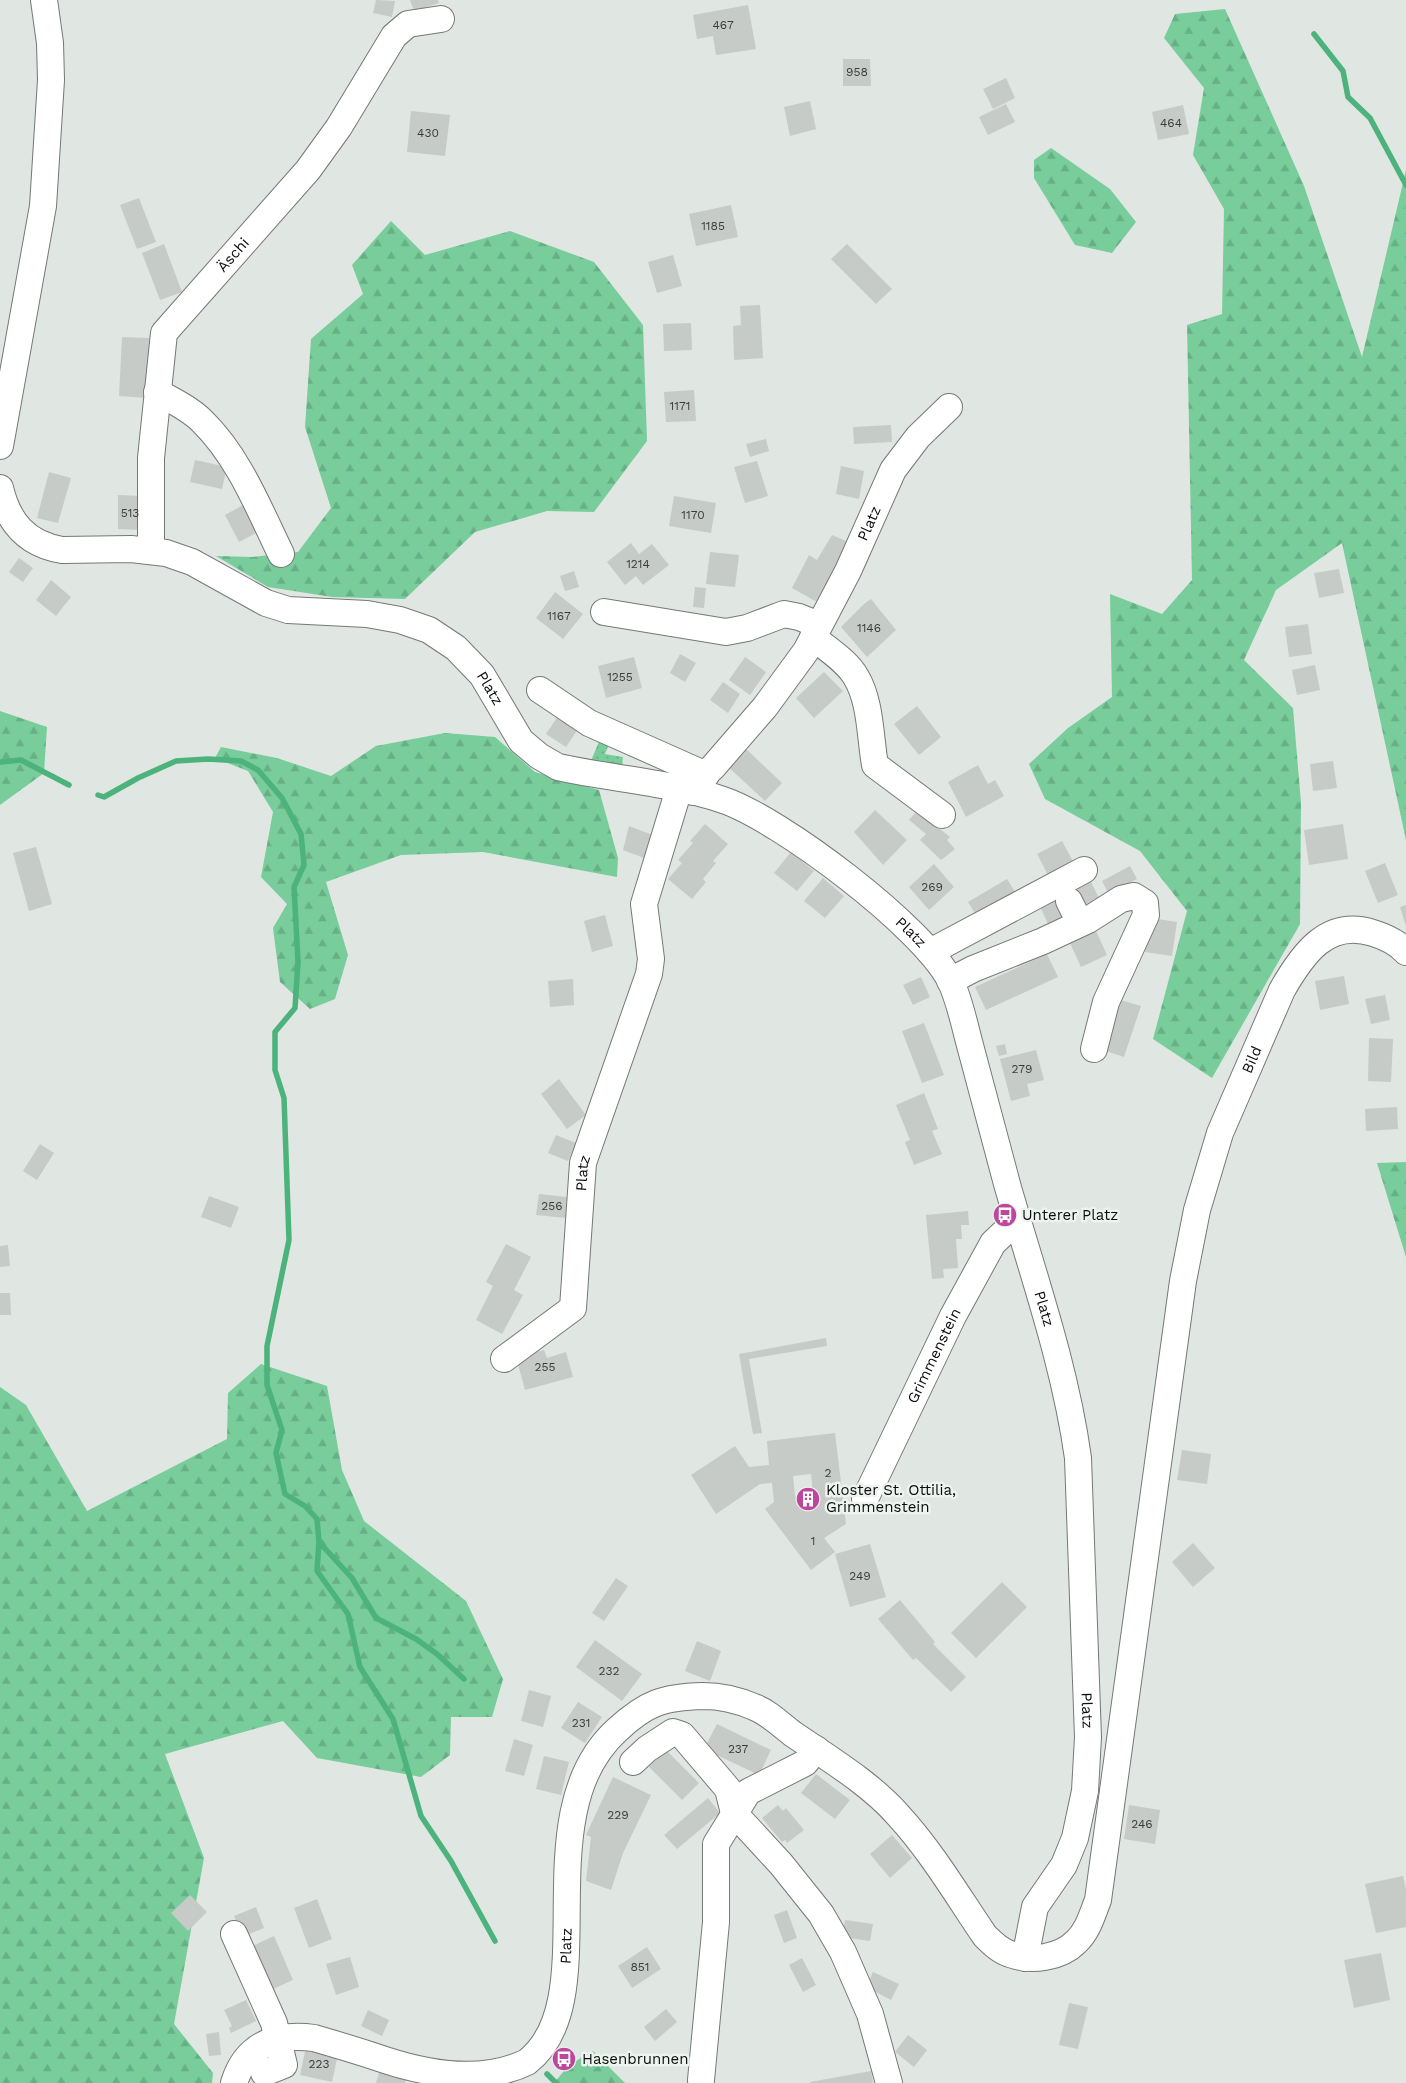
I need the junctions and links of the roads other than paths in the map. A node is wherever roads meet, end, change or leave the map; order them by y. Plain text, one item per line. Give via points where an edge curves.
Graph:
1 (44, 0) edge
2 (441, 19) dead end
3 (157, 392) junction
4 (949, 407) dead end
5 (0, 446) edge
6 (0, 488) edge
7 (152, 550) junction
8 (281, 554) dead end
9 (604, 612) dead end
10 (816, 631) junction
11 (540, 690) dead end
12 (692, 785) junction
13 (942, 815) dead end
14 (1084, 870) dead end
15 (930, 952) junction
16 (1406, 952) edge
17 (950, 981) junction
18 (1094, 1049) dead end
19 (1018, 1223) junction
20 (1183, 1280) joint
21 (504, 1359) dead end
22 (865, 1500) dead end
23 (816, 1749) junction
24 (633, 1762) dead end
25 (734, 1813) junction
26 (234, 1934) dead end
27 (1025, 1958) junction
28 (278, 2039) junction
29 (264, 2073) dead end
30 (701, 2080) dead end
31 (234, 2083) edge
32 (889, 2083) edge

1 - 5 street via 50,43 50,80 43,206
2 - 3 street, Äschi via 408,24 394,36 308,170 164,333
3 - 7 street, Äschi via 151,458
3 - 8 street via 201,420 224,446 256,501
4 - 10 street, Platz via 918,438 893,470 848,571
6 - 7 street via 12,521 37,543 62,550
7 - 12 street, Platz via 192,562 266,603 288,610 367,614 429,630 456,648 482,675 520,741 539,756 564,768
9 - 10 street via 726,632 784,614 799,617
10 - 12 street, Platz via 806,651 765,707
10 - 13 street via 856,676 865,700 875,765
11 - 12 street
12 - 15 street, Platz via 752,813 833,867 908,929
12 - 21 street, Platz via 644,904 651,959 649,974 583,1163 573,1308
14 - 15 street
15 - 17 street, Platz
16 - 20 street, Bild via 1387,937 1364,930 1343,930 1318,942 1294,969 1264,1028 1220,1133 1197,1210
17 - 18 street via 1043,941 1075,912 1134,896 1145,904 1146,915 1106,1002
17 - 19 street, Platz
19 - 22 street, Grimmenstein via 993,1243 953,1316
19 - 27 street, Platz via 1073,1418 1078,1458 1088,1737 1085,1791 1075,1838 1064,1865 1035,1907
20 - 27 street, Platz via 1098,1900 1077,1941 1050,1955
23 - 25 street via 805,1763 748,1792
23 - 27 street, Platz via 896,1812 921,1841 985,1936 1009,1954
23 - 28 street, Platz via 756,1707 718,1696 677,1697 656,1702 636,1713 603,1742 583,1778 571,1818 566,1872 565,1959 558,2014 541,2048 518,2068 482,2079 453,2080 314,2038
24 - 25 street via 673,1732 682,1735 728,1789
25 - 30 street via 716,1844 716,1922
25 - 32 street via 782,1864 821,1914 870,2014
26 - 28 street
28 - 29 street via 284,2065
28 - 31 street, Platz via 264,2044 247,2057

